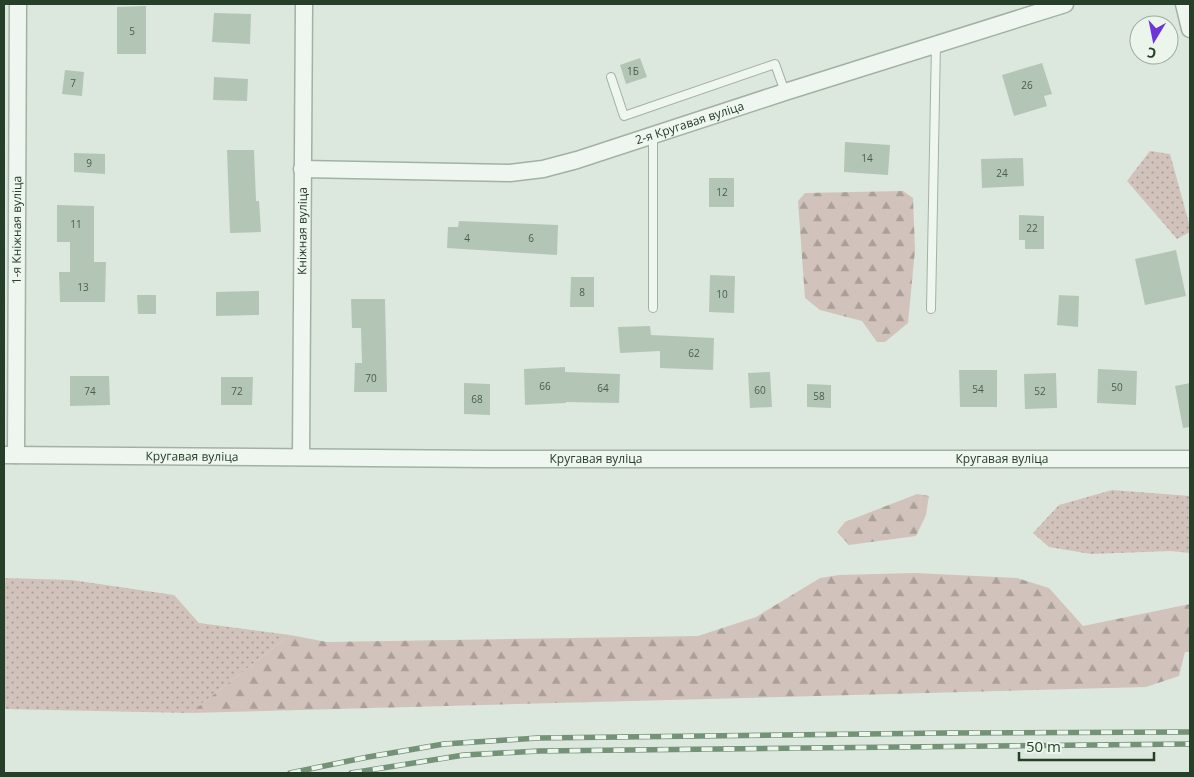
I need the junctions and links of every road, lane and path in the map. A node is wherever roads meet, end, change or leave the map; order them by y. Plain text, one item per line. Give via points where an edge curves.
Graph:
1 (18, 4) edge
2 (304, 4) edge
3 (1065, 4) edge
4 (1184, 4) edge
5 (1190, 29) edge
6 (936, 44) junction
7 (610, 77) dead end
8 (785, 92) junction
9 (653, 134) junction
10 (302, 170) junction
11 (653, 308) dead end
12 (931, 309) dead end
13 (10, 455) edge
14 (301, 457) junction
15 (1190, 460) edge

1 - 13 street, 1-я Кніжная вуліца
2 - 10 street, Кніжная вуліца
3 - 6 street, 2-я Кругавая вуліца
4 - 5 street
6 - 8 street, 2-я Кругавая вуліца
6 - 12 lane
7 - 8 lane via 624,116 775,64
8 - 9 street, 2-я Кругавая вуліца
9 - 10 street, 2-я Кругавая вуліца via 577,160 510,173
9 - 11 lane
10 - 14 street, Кніжная вуліца
13 - 14 street, Кругавая вуліца
14 - 15 street, Кругавая вуліца

